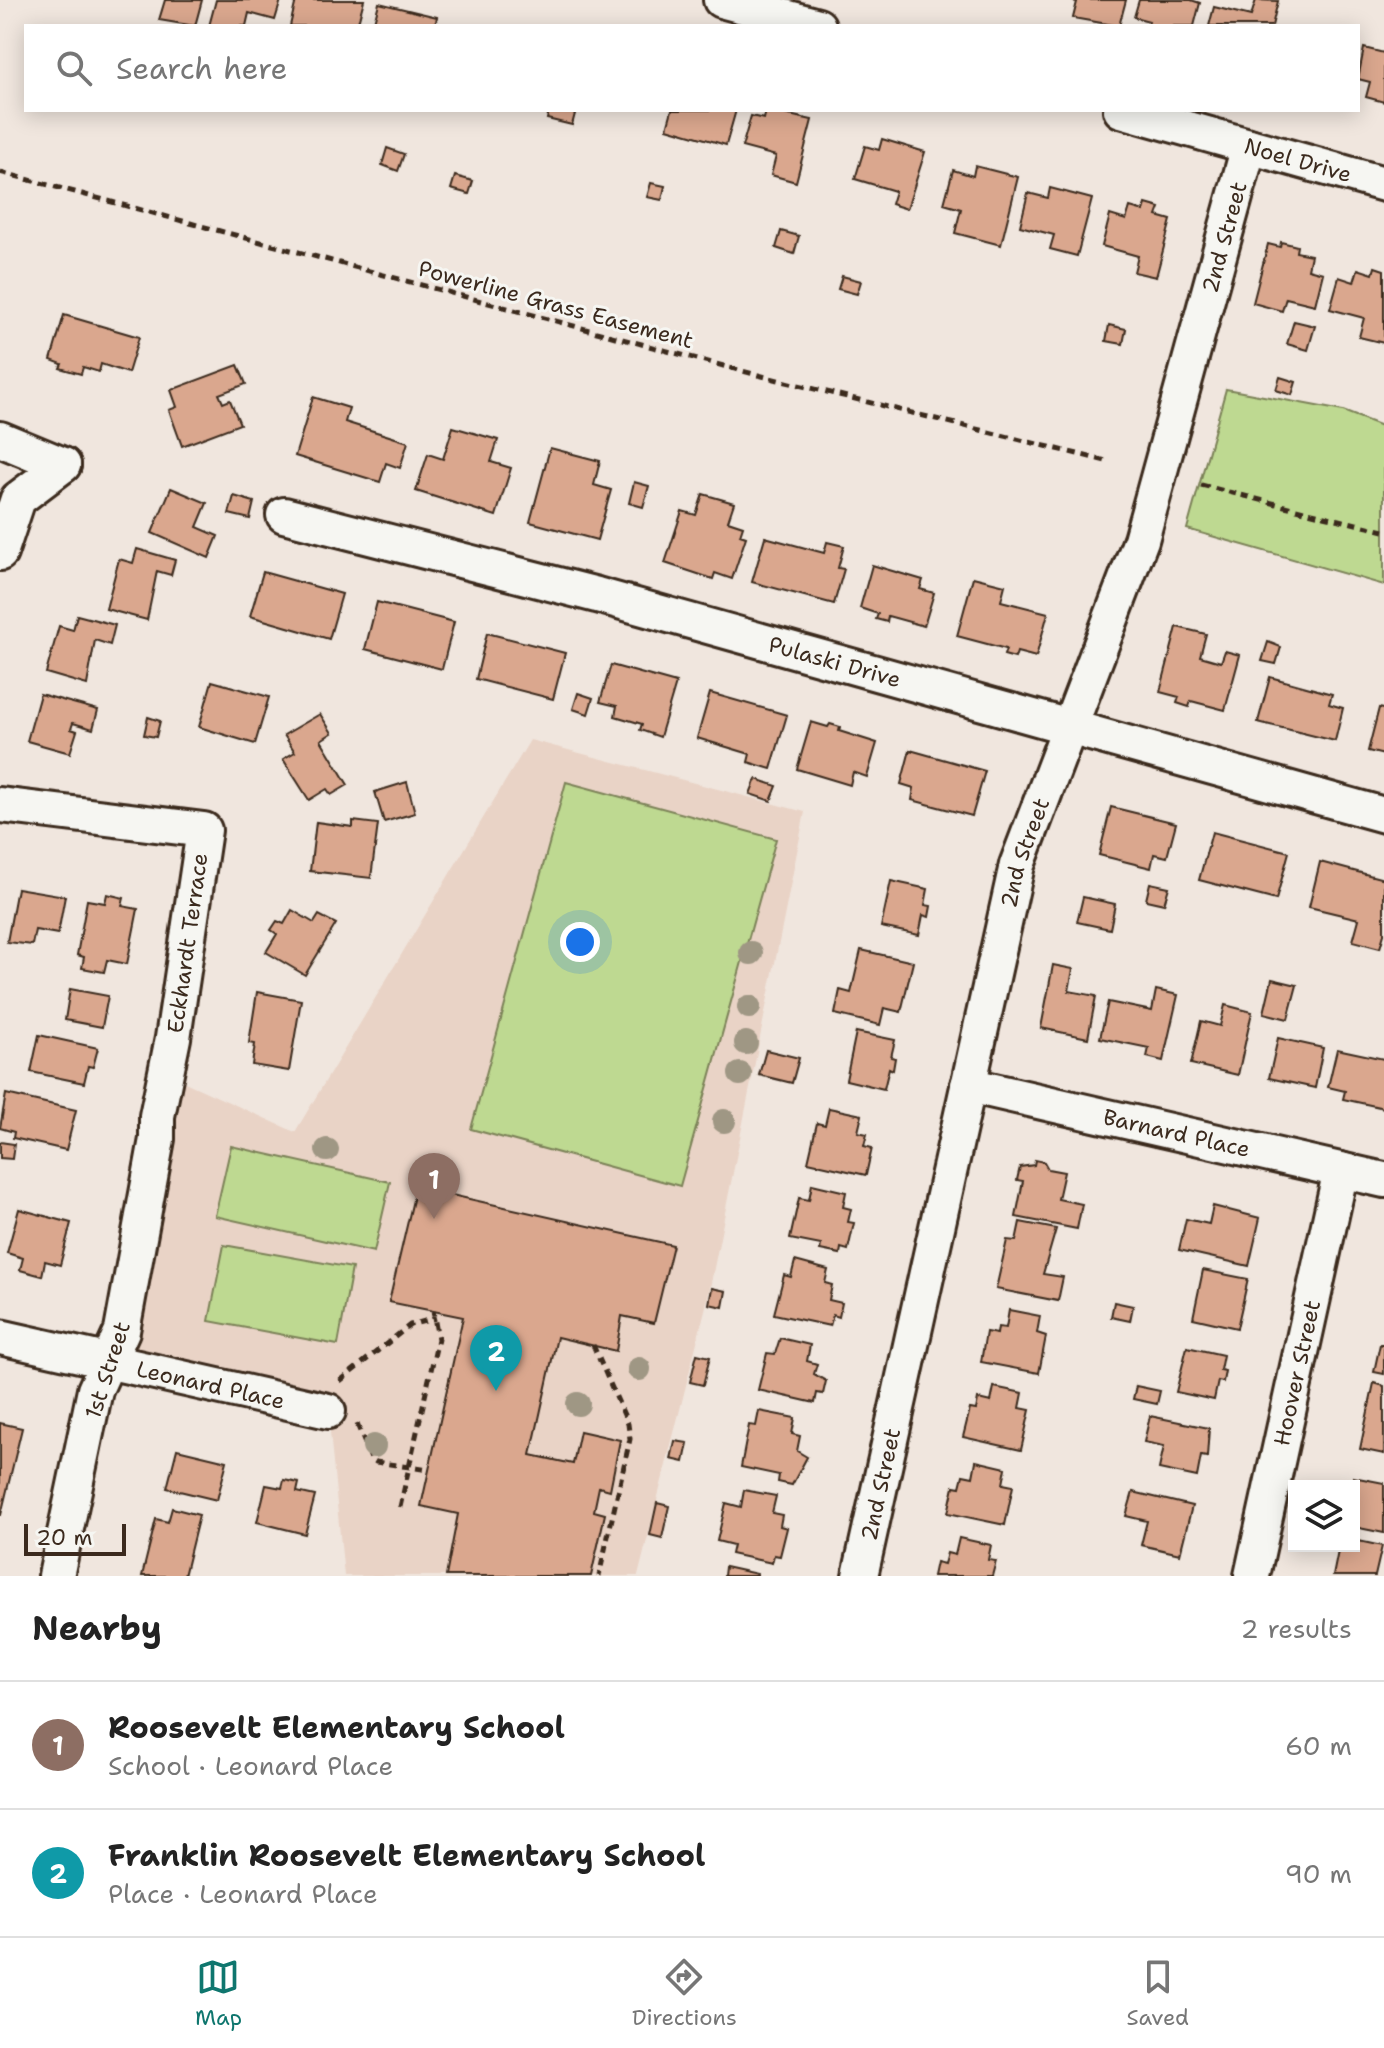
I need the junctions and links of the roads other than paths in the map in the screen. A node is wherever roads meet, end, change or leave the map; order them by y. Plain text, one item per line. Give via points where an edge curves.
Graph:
1 (721, 0) edge
2 (811, 24) edge
3 (1128, 112) edge
4 (1249, 146) junction
5 (1384, 184) edge
6 (0, 439) edge
7 (284, 515) dead end
8 (0, 553) edge
9 (1070, 728) junction
10 (0, 805) edge
11 (1384, 815) edge
12 (968, 1085) junction
13 (157, 1116) joint
14 (1341, 1170) junction
15 (1384, 1180) edge
16 (0, 1337) edge
17 (108, 1362) junction
18 (343, 1408) road end
19 (56, 1576) edge
20 (860, 1576) edge
21 (1252, 1576) edge

1 - 2 street
3 - 4 street, Noel Drive
4 - 5 street, Noel Drive
4 - 9 street, 2nd Street via 1141,540
6 - 8 street via 63,465 18,499
7 - 9 street, Pulaski Drive via 597,595
9 - 11 street, Pulaski Drive
9 - 12 street, 2nd Street via 1017,865
10 - 13 street, Eckhardt Terrace via 204,830
12 - 14 street, Barnard Place
12 - 20 street, 2nd Street
13 - 17 street, 1st Street via 122,1331
14 - 15 street, Barnard Place
14 - 21 street, Hoover Street
16 - 17 street, Leonard Place
17 - 18 street, Leonard Place
17 - 19 street, 1st Street via 95,1390

